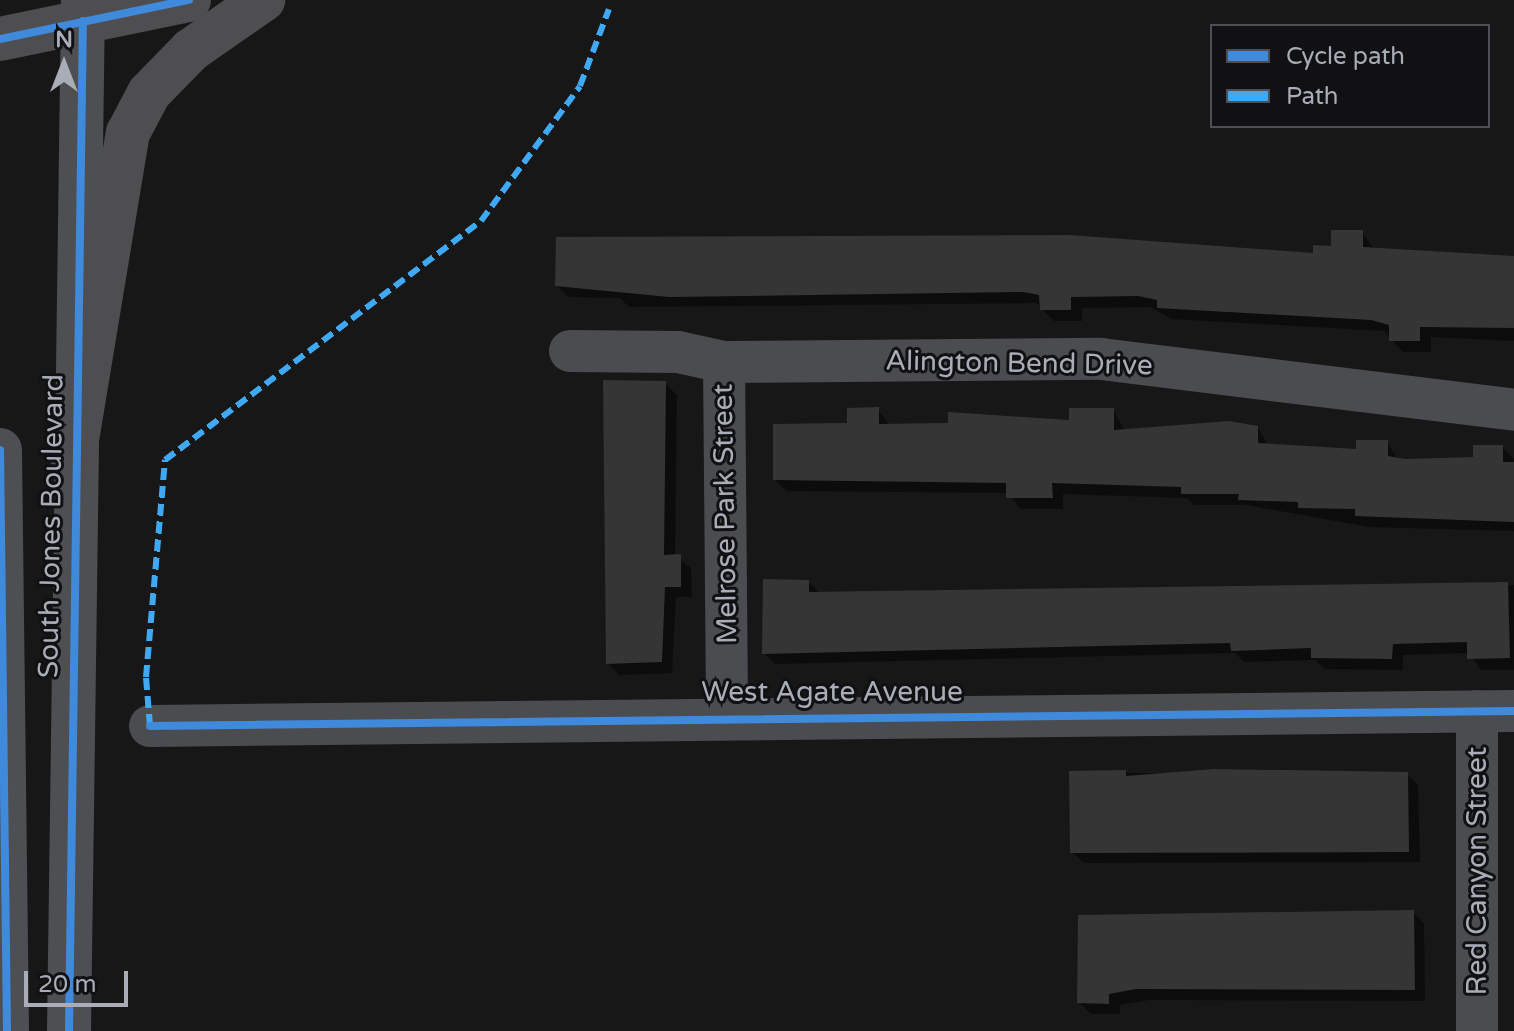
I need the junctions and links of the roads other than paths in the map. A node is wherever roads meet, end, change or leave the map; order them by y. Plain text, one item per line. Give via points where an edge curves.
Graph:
1 (189, 0) edge
2 (263, 0) edge
3 (83, 11) edge
4 (18, 35) edge
5 (570, 351) dead end
6 (724, 362) junction
7 (1514, 410) edge
8 (0, 450) edge
9 (73, 464) junction
10 (1495, 711) edge
11 (727, 714) junction
12 (150, 726) dead end
13 (7, 1031) edge
14 (69, 1031) edge
15 (1477, 1031) edge

1 - 3 highway
2 - 9 highway via 191,50 149,93 128,133
3 - 4 highway
3 - 9 main road, South Jones Boulevard
5 - 6 street, Alington Bend Drive via 678,352
6 - 7 street, Alington Bend Drive via 1101,359
6 - 11 street, Melrose Park Street
8 - 13 main road, South Jones Boulevard
9 - 14 main road, South Jones Boulevard
10 - 11 street, West Agate Avenue
10 - 15 street, Red Canyon Street
11 - 12 street, West Agate Avenue

